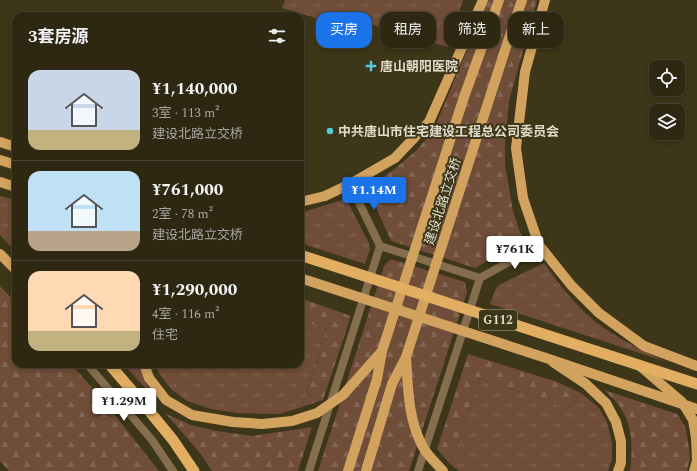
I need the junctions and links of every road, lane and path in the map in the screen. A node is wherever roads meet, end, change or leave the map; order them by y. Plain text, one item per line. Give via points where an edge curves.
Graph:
1 (483, 0) edge
2 (499, 0) edge
3 (522, 0) edge
4 (545, 0) edge
5 (0, 142) edge
6 (12, 146) edge
7 (0, 160) edge
8 (12, 164) edge
9 (0, 182) edge
10 (350, 184) junction
11 (12, 186) edge
12 (304, 201) edge
13 (539, 245) junction
14 (380, 246) junction
15 (0, 254) edge
16 (304, 257) edge
17 (12, 266) edge
18 (12, 270) edge
19 (480, 278) junction
20 (304, 279) edge
21 (382, 350) junction
22 (406, 357) junction
23 (546, 358) junction
24 (638, 365) junction
25 (697, 366) edge
26 (90, 368) edge
27 (112, 368) edge
28 (145, 368) edge
29 (697, 384) edge
30 (697, 409) edge
31 (173, 471) edge
32 (194, 471) edge
33 (309, 471) edge
34 (348, 471) edge
35 (366, 471) edge
36 (418, 471) edge
37 (443, 471) edge
38 (618, 471) edge
39 (694, 471) edge

1 - 10 main road via 429,122 395,158
2 - 21 main road, 建设北路立交桥, bridge via 464,97
3 - 22 main road, 建设北路立交桥, bridge
4 - 13 main road via 526,72 516,148 523,198
5 - 6 main road
7 - 8 main road
9 - 11 main road
10 - 12 main road via 325,196
10 - 14 street
13 - 19 street
13 - 25 main road via 599,313 644,346
14 - 19 street
14 - 33 street
15 - 17 main road
15 - 18 street
16 - 24 highway, G112, bridge
19 - 36 street
20 - 23 main road, bridge
21 - 28 main road, bridge via 344,395 317,413 292,421 262,424 192,415 166,400 149,378
21 - 34 main road, 建设北路立交桥 via 377,379
22 - 35 main road, 建设北路立交桥 via 392,384
22 - 37 main road, bridge via 408,392 414,424 424,448
23 - 30 main road, bridge
23 - 38 main road, bridge via 586,384 606,403 616,422 621,441 621,463
24 - 29 highway, G112, bridge
24 - 39 main road via 682,402 693,420 697,461
26 - 31 street via 152,440
27 - 32 highway via 173,440

